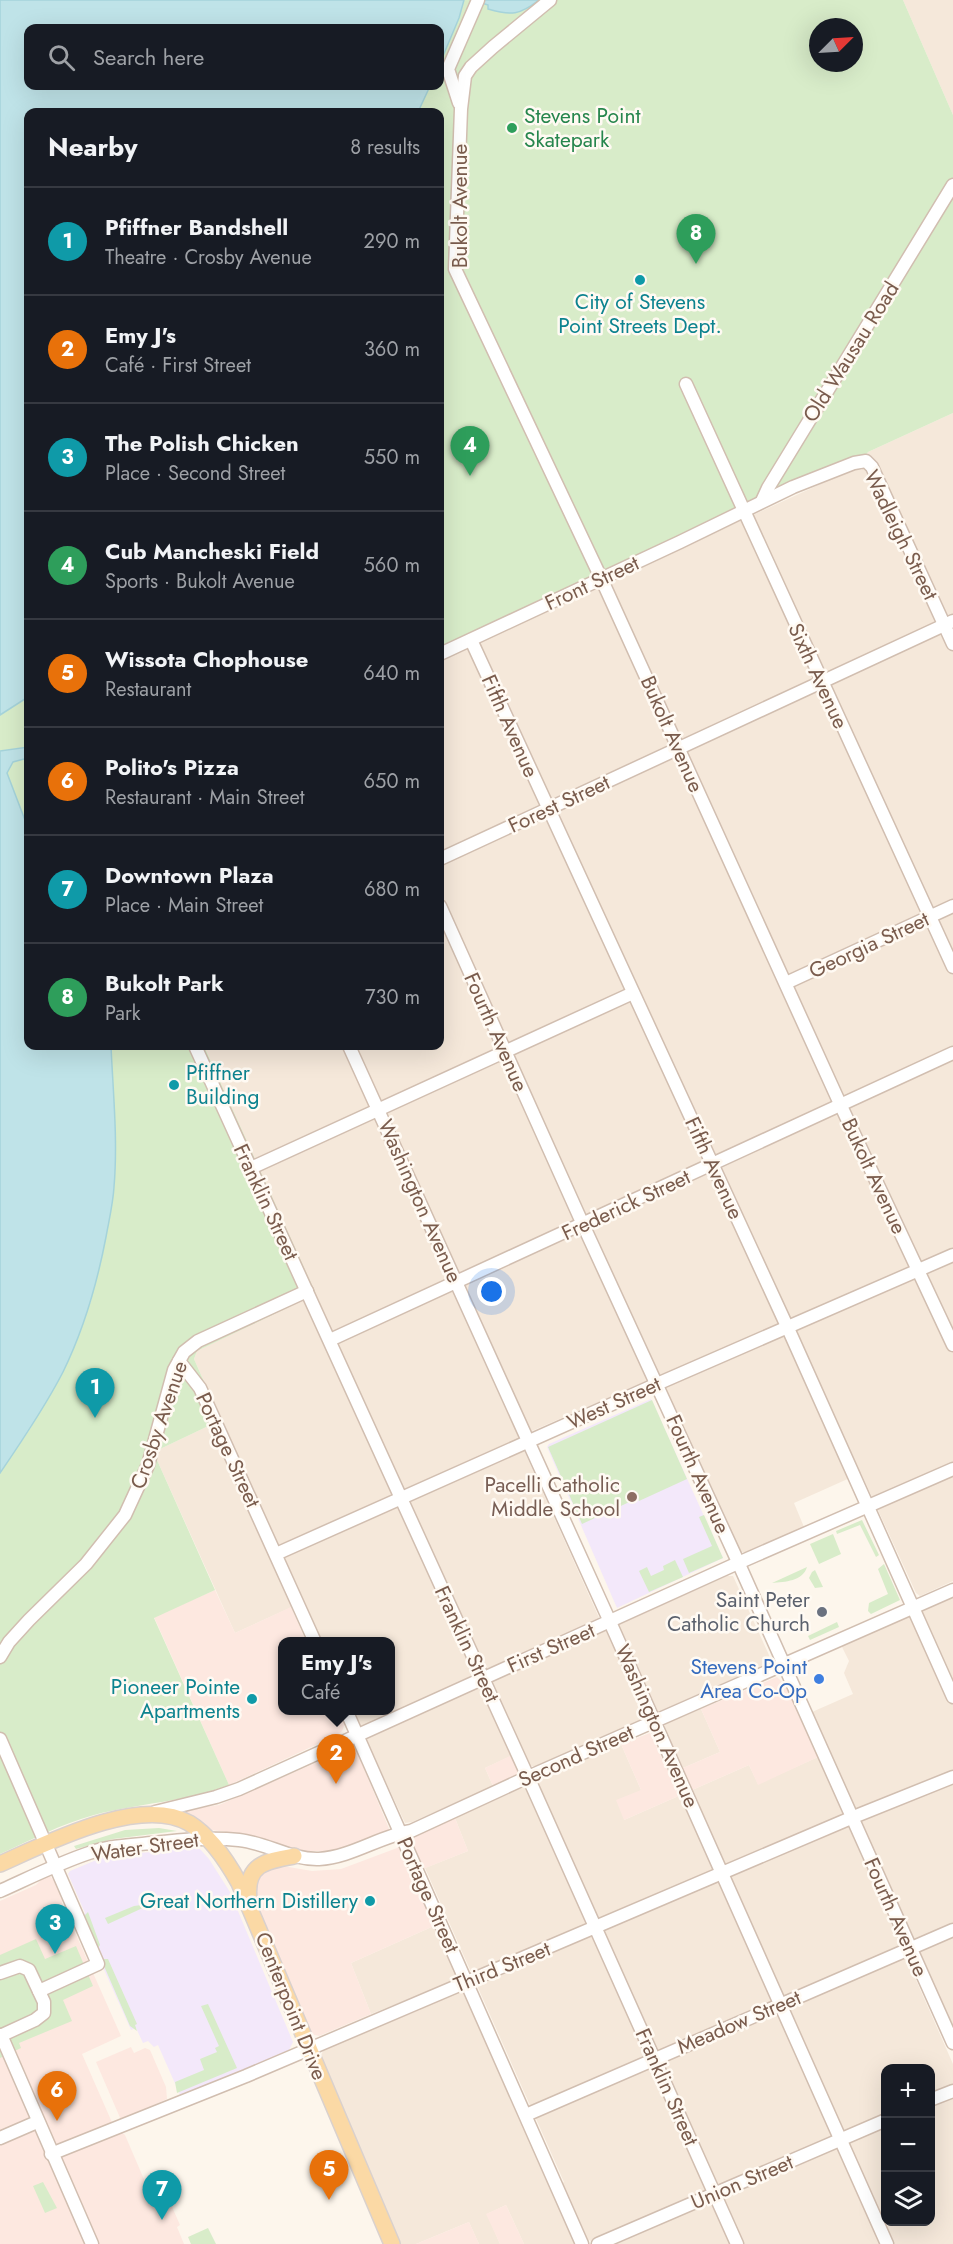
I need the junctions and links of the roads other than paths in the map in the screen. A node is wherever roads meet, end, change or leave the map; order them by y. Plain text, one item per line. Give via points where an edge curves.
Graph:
1 (478, 0) edge
2 (550, 0) edge
3 (461, 110) junction
4 (953, 185) edge
5 (686, 384) dead end
6 (762, 501) junction
7 (743, 510) junction
8 (602, 578) junction
9 (949, 623) edge
10 (471, 640) junction
11 (953, 644) edge
12 (444, 652) edge
13 (822, 683) junction
14 (678, 749) junction
15 (548, 809) junction
16 (444, 857) edge
17 (953, 906) edge
18 (444, 915) edge
19 (930, 917) junction
20 (953, 967) edge
21 (786, 983) junction
22 (633, 993) junction
23 (197, 1050) edge
24 (352, 1050) edge
25 (505, 1053) junction
26 (953, 1053) edge
27 (841, 1106) junction
28 (379, 1110) junction
29 (712, 1164) junction
30 (251, 1168) junction
31 (583, 1225) junction
32 (953, 1255) edge
33 (919, 1270) junction
34 (456, 1284) junction
35 (307, 1291) junction
36 (788, 1327) junction
37 (330, 1340) junction
38 (953, 1345) edge
39 (179, 1361) junction
40 (657, 1384) junction
41 (527, 1441) junction
42 (953, 1469) edge
43 (400, 1498) junction
44 (868, 1506) junction
45 (276, 1554) junction
46 (738, 1563) junction
47 (953, 1590) edge
48 (913, 1608) junction
49 (610, 1621) junction
50 (313, 1637) edge
51 (0, 1658) edge
52 (783, 1665) junction
53 (483, 1678) junction
54 (953, 1697) edge
55 (348, 1715) edge
56 (654, 1721) junction
57 (356, 1734) junction
58 (0, 1739) edge
59 (528, 1777) junction
60 (953, 1777) edge
61 (145, 1815) junction
62 (851, 1818) junction
63 (401, 1833) junction
64 (207, 1839) junction
65 (45, 1844) junction
66 (294, 1856) junction
67 (0, 1864) edge
68 (56, 1866) junction
69 (722, 1873) junction
70 (0, 1891) edge
71 (249, 1905) junction
72 (596, 1928) junction
73 (953, 1930) edge
74 (910, 1948) junction
75 (0, 1972) edge
76 (466, 1982) junction
77 (39, 1991) junction
78 (780, 2005) junction
79 (0, 2036) edge
80 (953, 2043) edge
81 (308, 2049) junction
82 (655, 2059) junction
83 (953, 2091) edge
84 (935, 2098) edge
85 (526, 2115) junction
86 (38, 2122) junction
87 (881, 2122) edge
88 (0, 2138) edge
89 (840, 2139) junction
90 (51, 2154) junction
91 (715, 2194) junction
92 (92, 2244) edge
93 (392, 2244) edge
94 (582, 2244) edge
95 (598, 2244) edge
96 (737, 2244) edge
97 (887, 2244) edge

1 - 3 street, Bukolt Avenue via 448,69
2 - 3 street, Bukolt Avenue via 471,67 463,83
3 - 8 street, Bukolt Avenue via 455,269
4 - 6 street, Old Wausau Road
5 - 7 street, Sixth Avenue
6 - 7 street
6 - 9 street, Wadleigh Street via 841,467 866,461
7 - 8 street, Front Street
7 - 13 street, Sixth Avenue
8 - 10 street, Front Street
8 - 14 street, Bukolt Avenue
9 - 11 street, Wadleigh Street
9 - 13 street
10 - 12 street, Front Street
10 - 15 street, Fifth Avenue
13 - 14 street, Forest Street
13 - 19 street, Sixth Avenue
14 - 15 street, Forest Street
14 - 21 street, Bukolt Avenue
15 - 16 street, Forest Street
15 - 22 street, Fifth Avenue
17 - 19 street, Georgia Street
18 - 25 street, Fourth Avenue
19 - 20 street, Sixth Avenue
19 - 21 street, Georgia Street
21 - 27 street, Bukolt Avenue
22 - 25 street
22 - 29 street, Fifth Avenue
23 - 30 street, Franklin Street
24 - 28 street, Washington Avenue
25 - 28 street
25 - 31 street, Fourth Avenue
26 - 27 street, Frederick Street
27 - 29 street, Frederick Street
27 - 33 street, Bukolt Avenue
28 - 30 street
28 - 34 street, Washington Avenue
29 - 31 street, Frederick Street
29 - 36 street, Fifth Avenue
30 - 35 street, Franklin Street
31 - 34 street, Frederick Street
31 - 40 street, Fourth Avenue
32 - 33 street, West Street
33 - 36 street, West Street
33 - 38 street, Bukolt Avenue
34 - 37 street, Frederick Street
34 - 41 street, Washington Avenue
35 - 37 street, Franklin Street
35 - 39 street, Crosby Avenue via 198,1341
36 - 40 street, West Street
36 - 44 street, Fifth Avenue
37 - 43 street, Franklin Street
39 - 45 street, Portage Street via 200,1388
39 - 51 street, Crosby Avenue via 148,1465 125,1515 86,1564 9,1642
40 - 41 street, West Street
40 - 46 street, Fourth Avenue
41 - 43 street, West Street
41 - 49 street, Washington Avenue
42 - 44 street, First Street
43 - 45 street, West Street
43 - 53 street, Franklin Street
44 - 46 street, First Street
44 - 48 street, Fifth Avenue
45 - 50 street, Portage Street
46 - 49 street, First Street
46 - 52 street, Fourth Avenue
47 - 48 street, Second Street
48 - 52 street, Second Street
48 - 54 street, Fifth Avenue
49 - 53 street, First Street
49 - 56 street, Washington Avenue
52 - 56 street, Second Street
52 - 62 street, Fourth Avenue
53 - 57 street, First Street
53 - 59 street, Franklin Street
55 - 57 street, Portage Street
56 - 59 street, Second Street
56 - 69 street, Washington Avenue
57 - 61 street, First Street via 227,1794
57 - 63 street, Portage Street
58 - 65 street
59 - 63 street, Second Street
59 - 72 street, Franklin Street
60 - 62 street, Third Street
61 - 64 main road, Centerpoint Drive via 182,1820
61 - 65 main road, Water Street via 84,1828
62 - 69 street, Third Street
62 - 74 street, Fourth Avenue
63 - 66 street, Second Street via 340,1856
63 - 76 street, Portage Street
64 - 66 street, Water Street via 249,1841
64 - 68 street, Water Street via 105,1849
64 - 71 main road, Centerpoint Drive via 232,1870
65 - 67 main road, Water Street
65 - 68 street
66 - 71 main road via 256,1868 249,1879
68 - 70 street, Water Street
68 - 77 street via 98,1964
69 - 72 street, Third Street
69 - 78 street, Washington Avenue
71 - 81 main road, Centerpoint Drive
72 - 76 street, Third Street
72 - 82 street, Franklin Street
73 - 74 street, Meadow Street
74 - 78 street, Meadow Street
74 - 80 street, Fourth Avenue
75 - 77 street via 25,1967
76 - 81 street, Third Street
76 - 85 street, Portage Street
77 - 79 street via 45,2008 40,2017
78 - 82 street, Meadow Street
78 - 89 street, Washington Avenue
79 - 86 street
81 - 90 street, Third Street
81 - 93 main road, Centerpoint Drive
82 - 85 street, Meadow Street
82 - 91 street, Franklin Street
83 - 84 street
85 - 94 street, Portage Street
86 - 88 street
86 - 90 street
87 - 89 street, Union Street
89 - 91 street, Union Street
89 - 97 street, Washington Avenue
90 - 92 street
91 - 95 street, Union Street
91 - 96 street, Franklin Street

